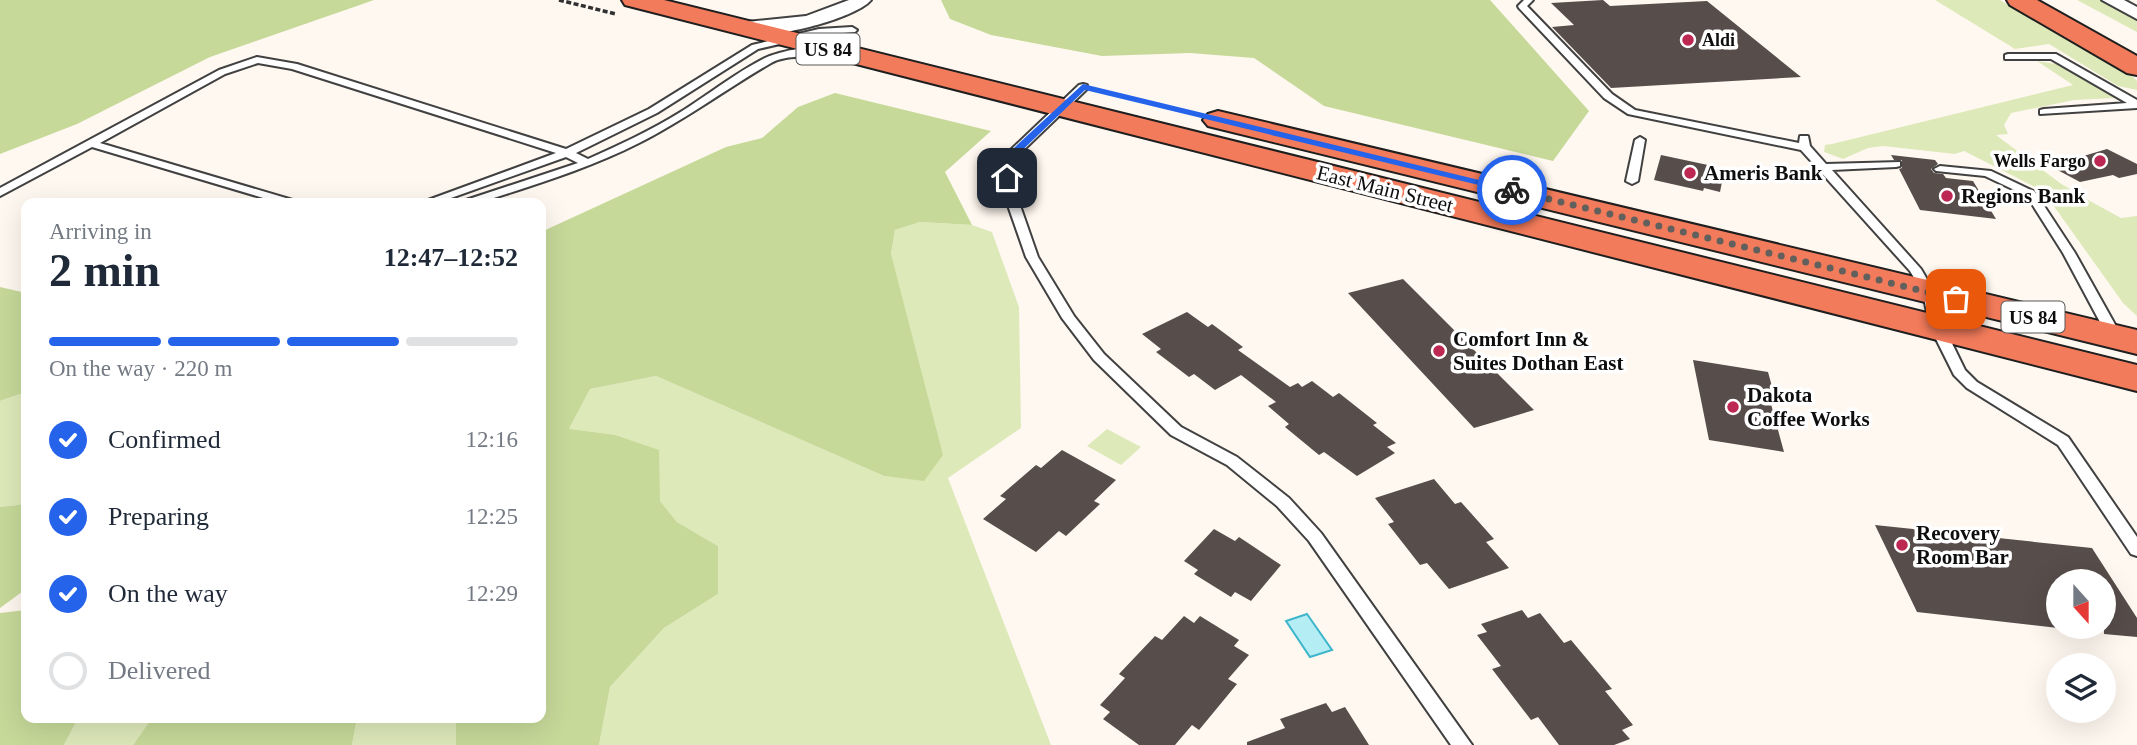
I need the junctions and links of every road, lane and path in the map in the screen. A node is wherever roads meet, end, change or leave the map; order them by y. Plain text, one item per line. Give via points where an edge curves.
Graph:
1 (634, 0) edge
2 (727, 0) edge
3 (1529, 0) edge
4 (2019, 0) edge
5 (2059, 0) edge
6 (2111, 0) edge
7 (849, 10) edge
8 (777, 12) junction
9 (2137, 14) edge
10 (813, 21) junction
11 (751, 38) junction
12 (786, 38) junction
13 (2137, 43) edge
14 (830, 50) junction
15 (2008, 57) dead end
16 (2137, 67) edge
17 (1072, 97) junction
18 (2043, 112) dead end
19 (1640, 140) dead end
20 (92, 144) junction
21 (567, 153) junction
22 (588, 163) junction
23 (1896, 164) dead end
24 (1823, 167) junction
25 (1940, 169) dead end
26 (502, 178) junction
27 (1632, 181) dead end
28 (514, 189) junction
29 (0, 193) edge
30 (275, 198) edge
31 (441, 198) edge
32 (484, 198) edge
33 (1929, 292) junction
34 (1937, 327) junction
35 (2126, 339) edge
36 (2137, 378) edge
37 (2137, 550) edge
38 (1462, 745) edge

1 - 11 highway, East Main Street / US 84
2 - 8 highway, East Main Street / US 84
3 - 24 lane via 1522,6 1608,96 1632,111 1805,143
4 - 16 highway
5 - 13 highway
6 - 9 street
7 - 8 street
7 - 10 highway, East Main Street / US 84
7 - 12 lane
7 - 17 highway, East Main Street / US 84
8 - 10 highway, East Main Street / US 84
10 - 11 street
11 - 12 highway, East Main Street / US 84
11 - 21 lane via 653,111
12 - 14 highway, East Main Street / US 84
14 - 17 highway, East Main Street / US 84
14 - 22 lane via 770,59 680,117
15 - 18 lane via 2053,56 2137,104
17 - 33 highway, East Main Street / US 84
17 - 34 highway, East Main Street / US 84
17 - 38 lane via 1004,162 1032,257 1099,357 1176,431 1232,461 1283,502 1315,537
19 - 27 lane
20 - 21 lane via 222,72 257,60 294,66
20 - 29 lane
20 - 30 lane
21 - 22 lane
21 - 26 lane
22 - 28 lane
23 - 24 lane
24 - 33 lane via 1916,269
25 - 35 lane via 1987,173 2031,194
26 - 28 lane
26 - 31 lane
28 - 32 lane
33 - 34 lane
33 - 35 highway, East Main Street / US 84
34 - 36 highway, East Main Street / US 84
34 - 37 lane via 1959,372 1972,385 2063,441

